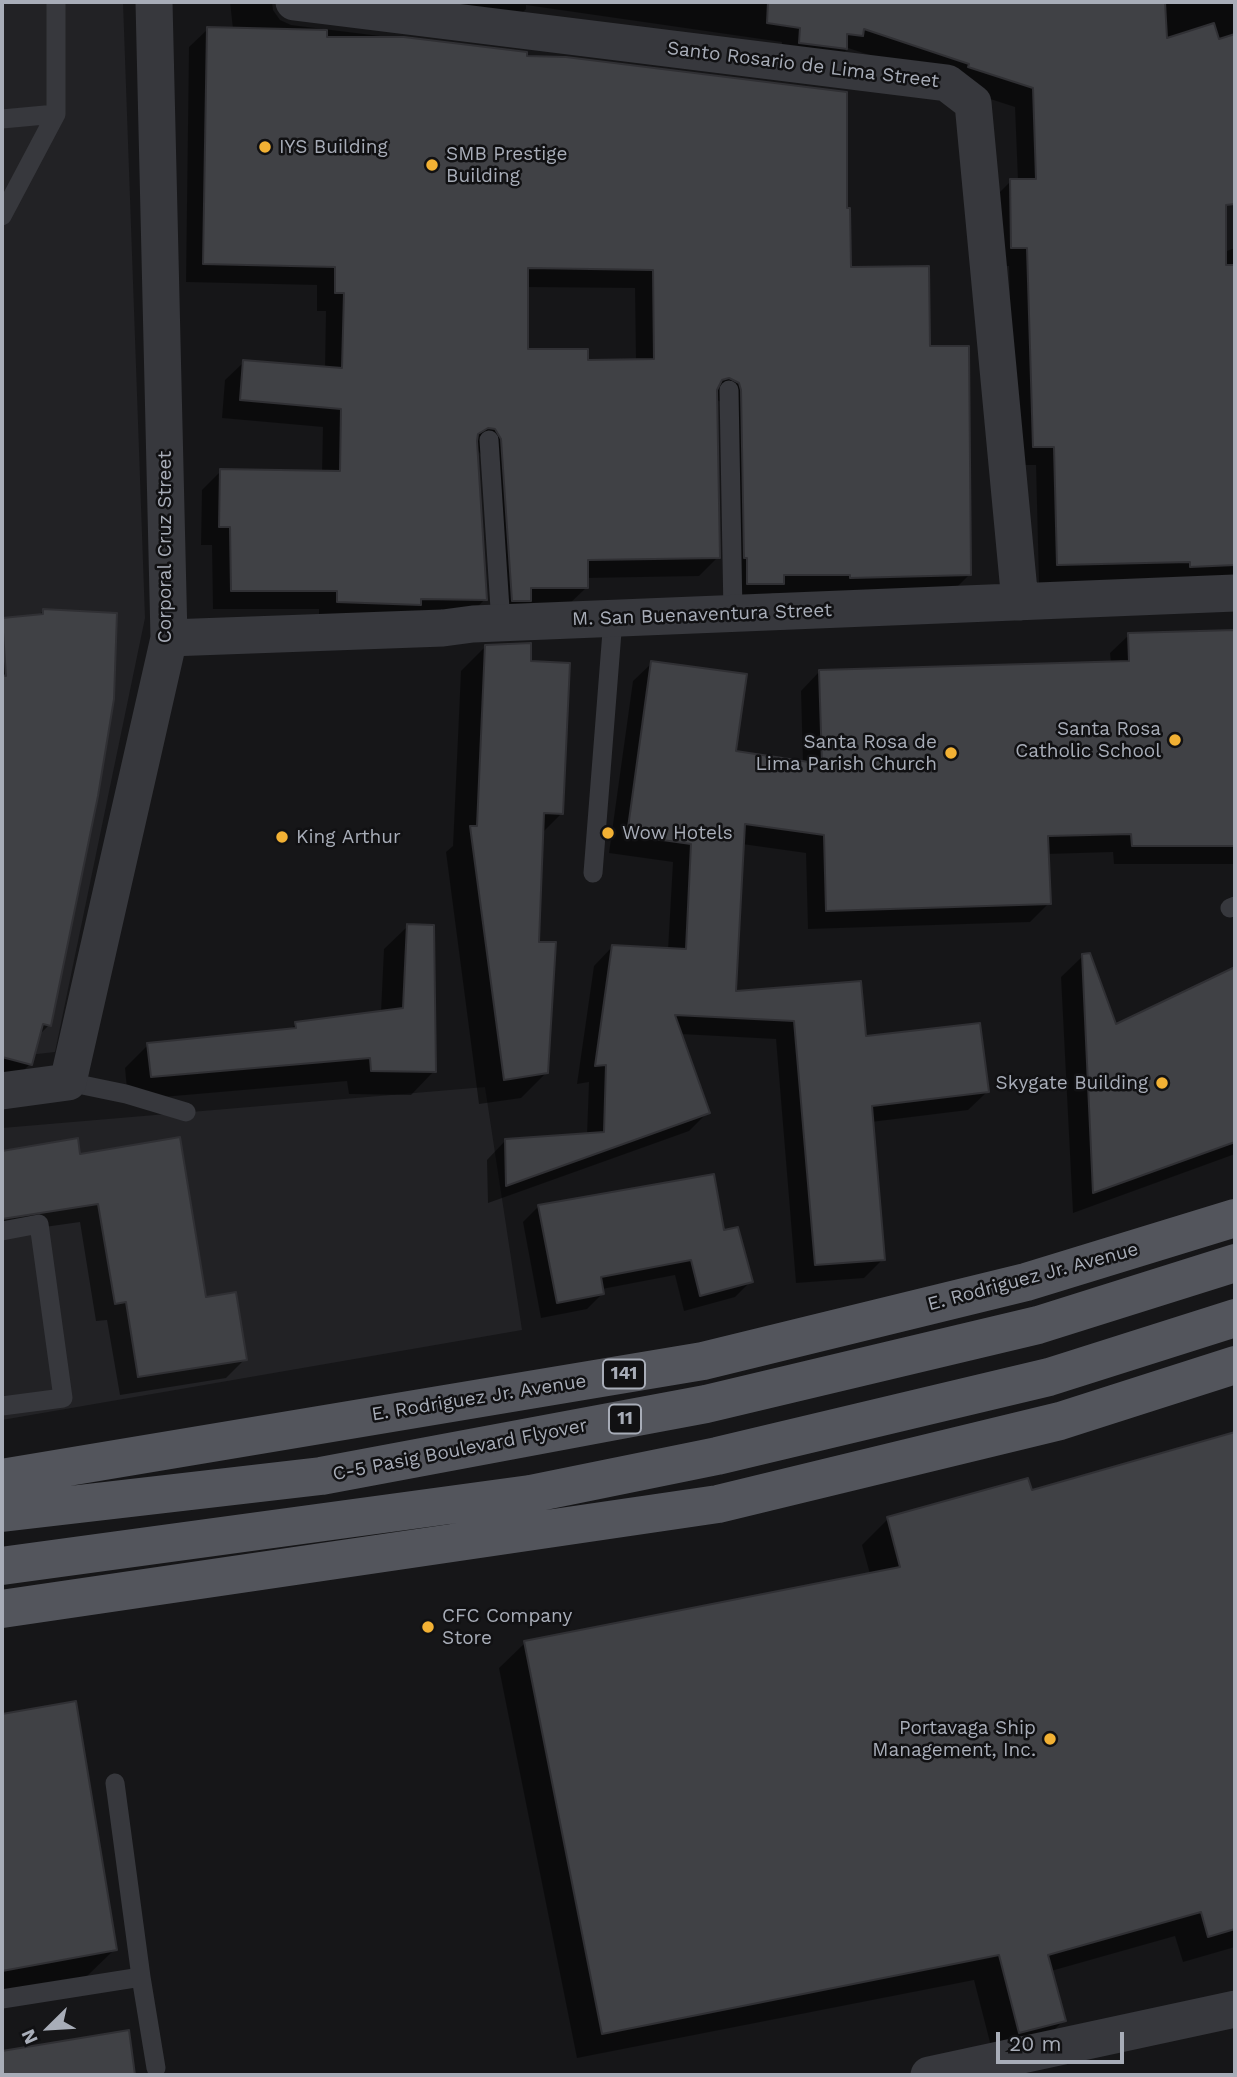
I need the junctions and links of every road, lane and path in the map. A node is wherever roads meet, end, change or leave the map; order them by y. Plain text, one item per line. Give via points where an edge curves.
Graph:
1 (56, 2) edge
2 (154, 2) edge
3 (294, 2) edge
4 (56, 114) junction
5 (2, 119) edge
6 (2, 216) edge
7 (730, 390) dead end
8 (489, 440) dead end
9 (1235, 593) edge
10 (1020, 603) junction
11 (733, 614) junction
12 (613, 619) junction
13 (501, 624) junction
14 (169, 638) junction
15 (593, 873) dead end
16 (68, 1082) junction
17 (2, 1091) edge
18 (186, 1112) dead end
19 (1235, 1218) edge
20 (2, 1231) edge
21 (1235, 1263) edge
22 (1235, 1318) edge
23 (1235, 1365) edge
24 (2, 1406) edge
25 (2, 1478) edge
26 (2, 1513) edge
27 (2, 1566) edge
28 (2, 1609) edge
29 (115, 1783) dead end
30 (141, 1977) junction
31 (2, 1999) edge
32 (1235, 2009) edge
33 (156, 2068) dead end
34 (929, 2075) edge

1 - 4 lane
2 - 14 street, Corporal Cruz Street
3 - 10 street, Santo Rosario de Lima Street via 947,83 973,103
4 - 5 lane
4 - 6 lane
7 - 11 lane
8 - 13 lane
9 - 10 street, M. San Buenaventura Street
10 - 11 street, M. San Buenaventura Street
11 - 12 street, M. San Buenaventura Street
12 - 13 street, M. San Buenaventura Street
12 - 15 lane
13 - 14 street, M. San Buenaventura Street
14 - 16 street, Corporal Cruz Street
16 - 17 street
16 - 18 lane
19 - 25 main road, E. Rodriguez Jr. Avenue / 141 via 1027,1282 703,1361
20 - 24 lane via 39,1224 64,1398
21 - 26 main road, C-5 Pasig Boulevard Flyover / 11 via 1038,1325 706,1404 321,1476
22 - 27 main road via 1049,1377 717,1456 543,1491
23 - 28 main road via 1060,1420 718,1504
29 - 30 lane
30 - 31 lane
30 - 33 lane
32 - 34 street

